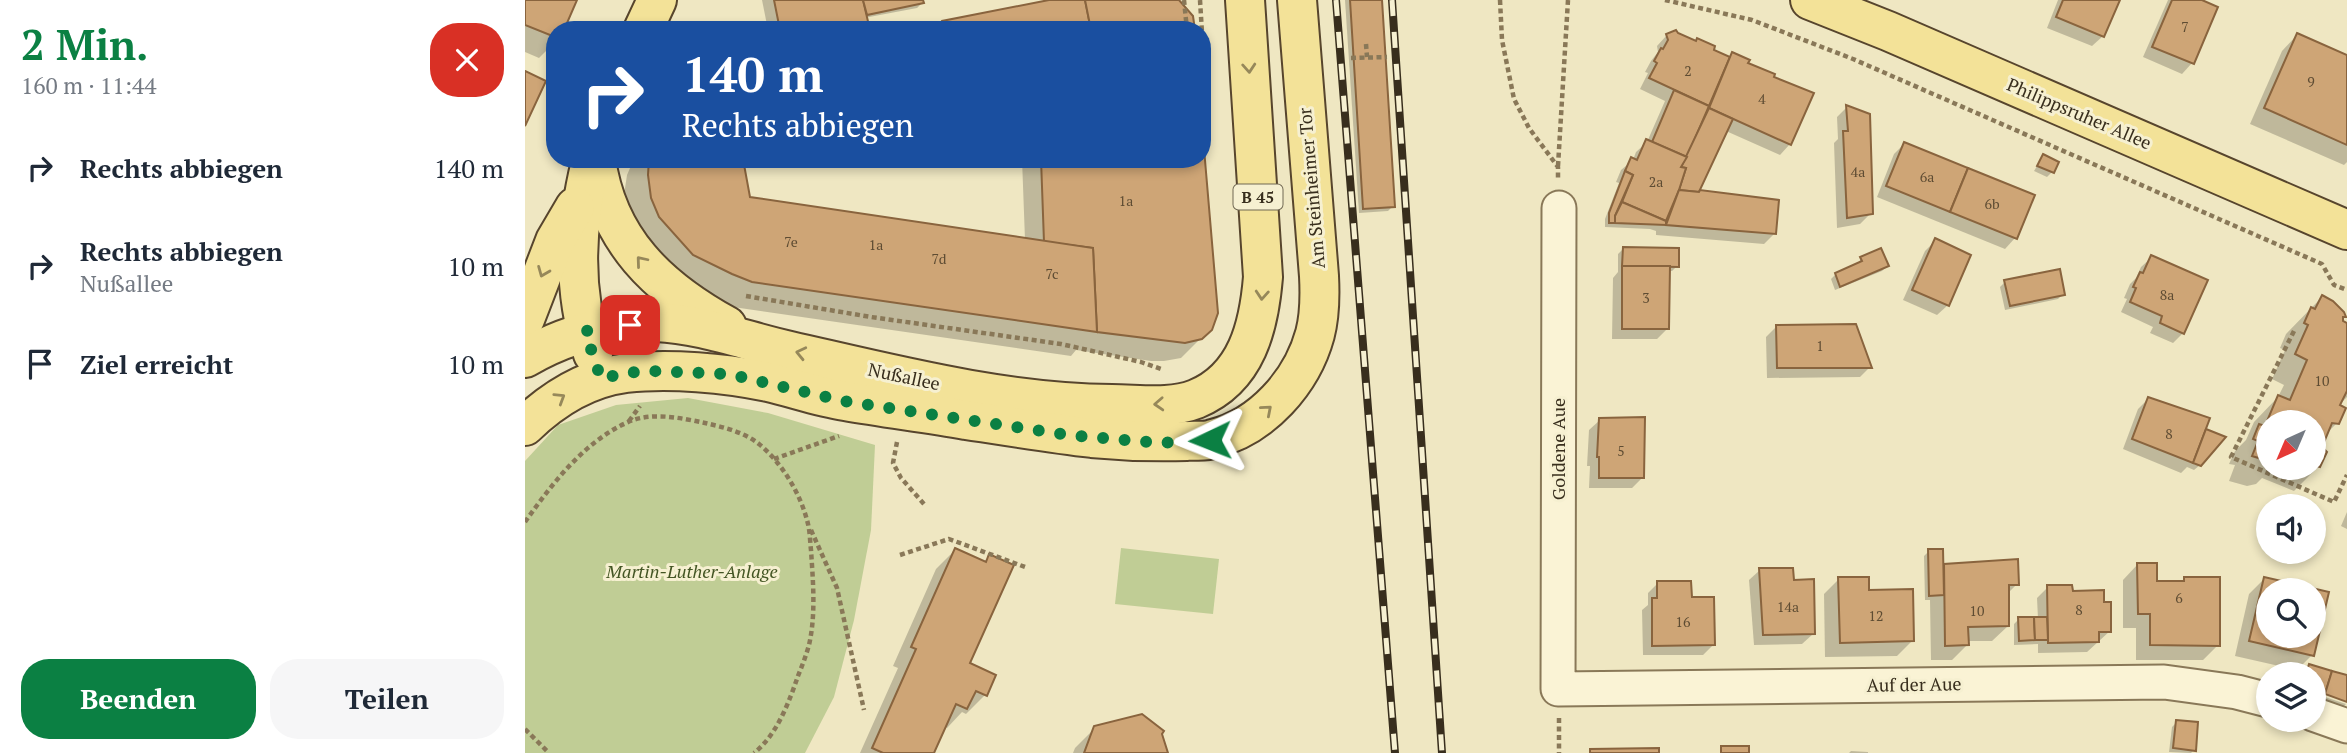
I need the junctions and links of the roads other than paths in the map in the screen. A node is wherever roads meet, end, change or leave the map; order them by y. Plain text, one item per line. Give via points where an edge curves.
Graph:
1 (657, 0) edge
2 (1245, 0) edge
3 (1810, 0) edge
4 (1297, 1) edge
5 (647, 21) edge
6 (591, 169) edge
7 (1559, 208) road end
8 (2347, 230) edge
9 (525, 319) edge
10 (585, 331) junction
11 (756, 343) junction
12 (525, 358) edge
13 (1299, 373) joint
14 (601, 379) junction
15 (525, 426) edge
16 (1558, 689) joint
17 (2256, 697) edge
18 (2326, 719) edge
19 (2347, 726) edge

1 - 5 main road
2 -> 11 main road, Nußallee / B 45 via 1263,276 1254,337 1241,363 1222,383 1196,399 1178,403 1078,404 938,385
3 - 8 main road, Philippsruher Allee
4 - 13 main road, Am Steinheimer Tor via 1320,303 1315,333
6 -> 9 main road via 555,240
6 - 10 main road via 577,262
11 -> 6 main road via 695,308 645,267 631,249
7 - 16 street, Goldene Aue
10 - 11 main road, Nußallee / B 45 via 654,322
10 - 12 main road, Nußallee / B 45
10 - 14 main road
14 -> 13 main road, Nußallee via 652,371 729,374 843,401 1068,435 1159,443 1210,440 1229,434 1277,401
15 -> 14 main road, Nußallee via 565,394
16 - 17 street, Auf der Aue via 2164,682
18 - 19 street

